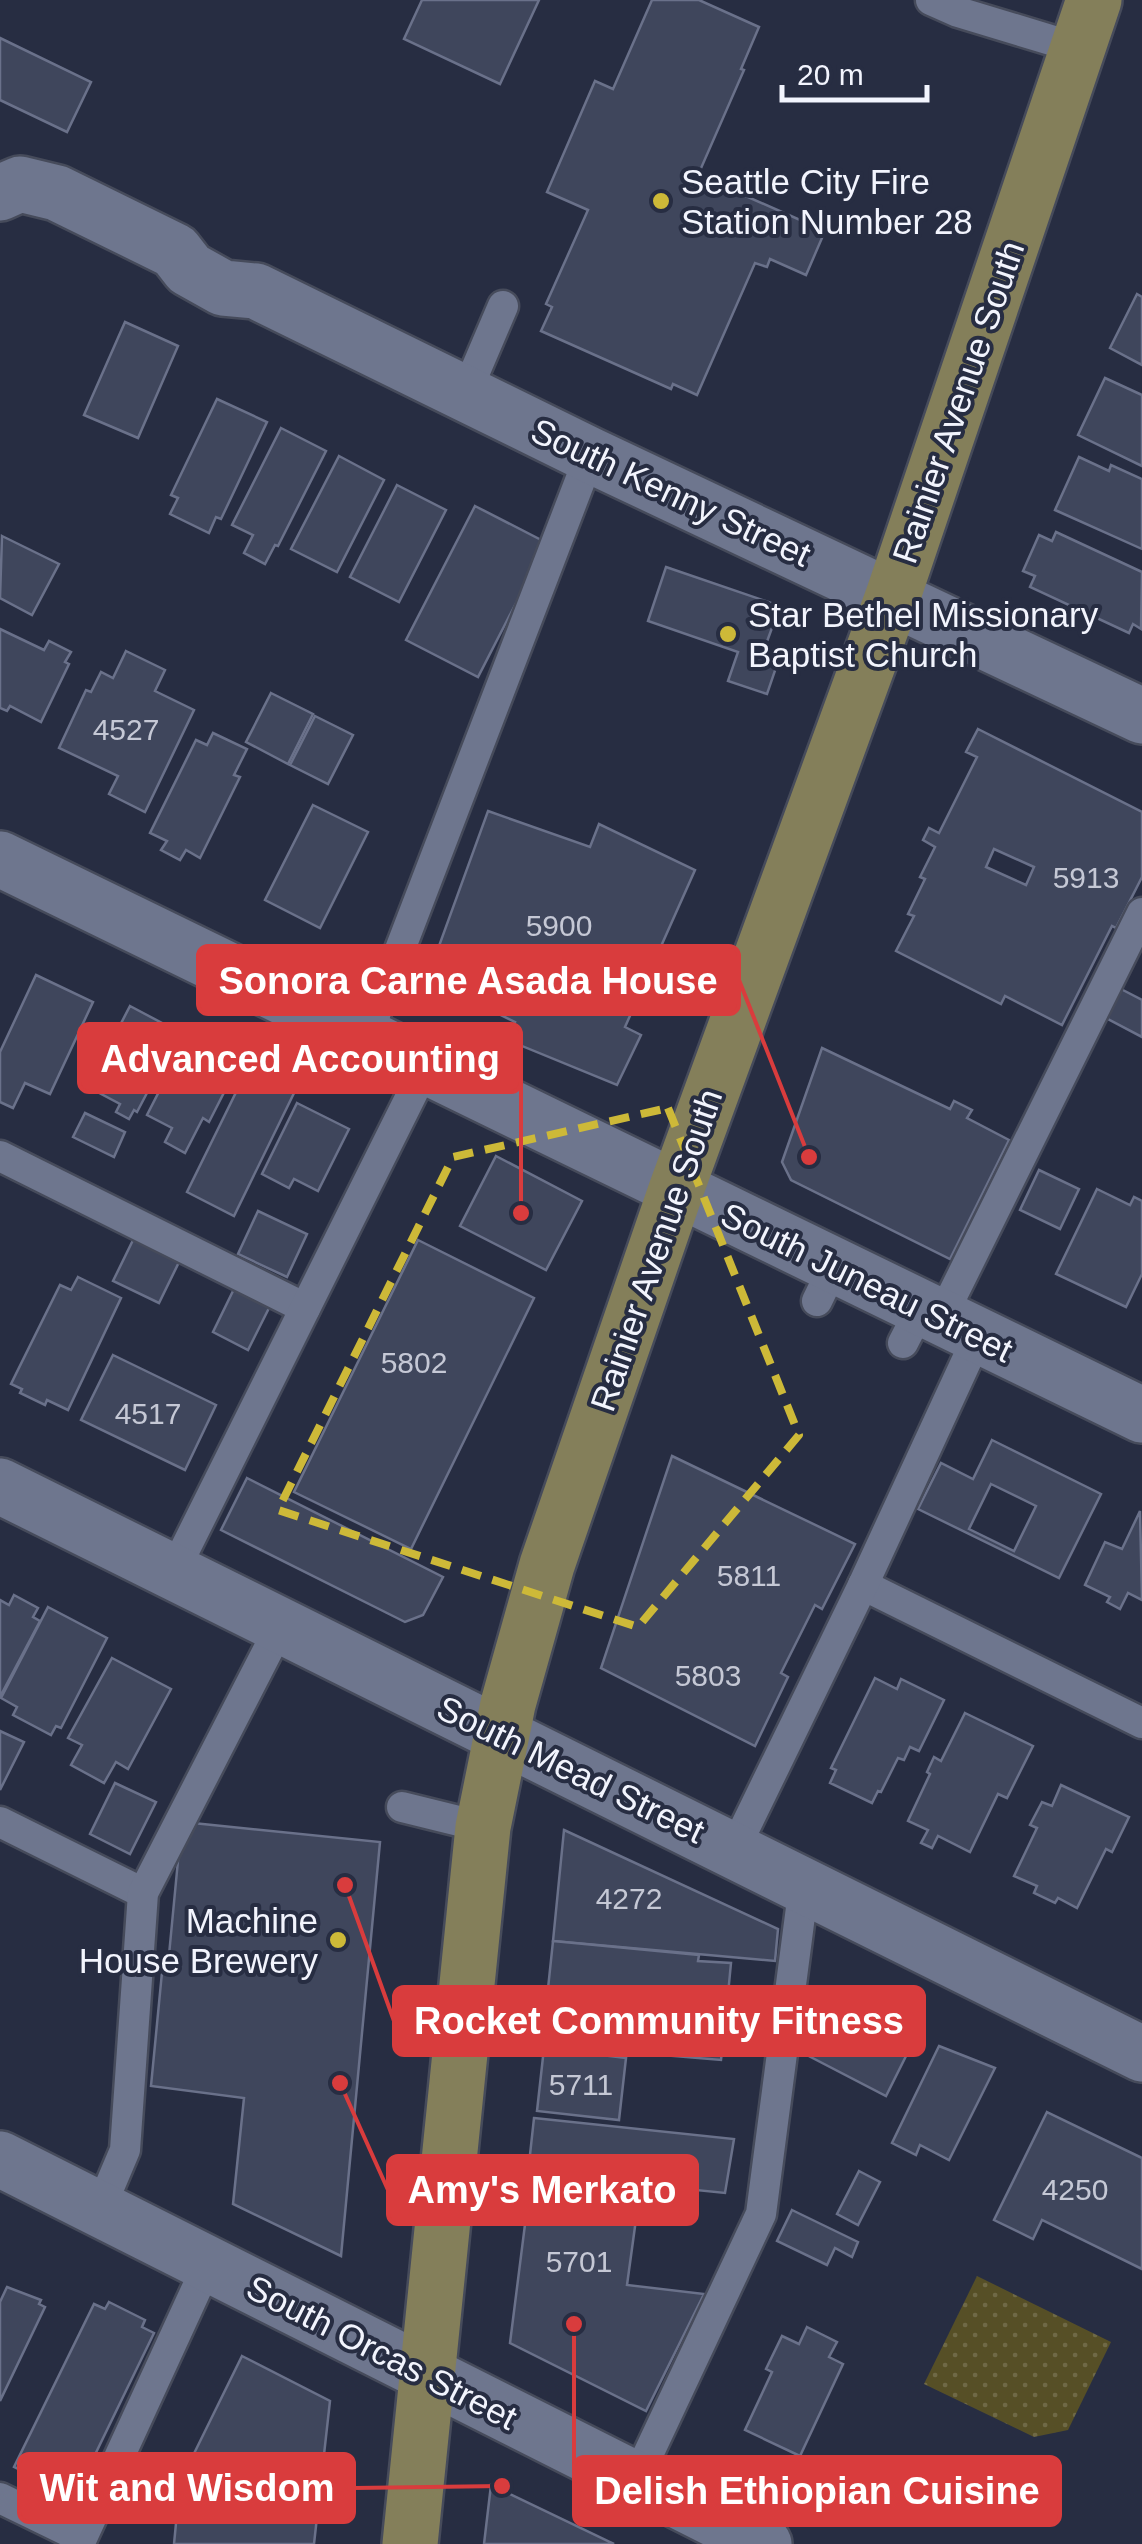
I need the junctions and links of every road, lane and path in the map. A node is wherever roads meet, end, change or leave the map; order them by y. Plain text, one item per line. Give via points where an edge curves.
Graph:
1 (932, 0) edge
2 (1086, 24) edge
3 (0, 193) edge
4 (502, 306) dead end
5 (464, 395) junction
6 (590, 455) junction
7 (893, 596) junction
8 (1142, 716) edge
9 (0, 859) edge
10 (1142, 913) edge
11 (366, 1038) junction
12 (426, 1066) junction
13 (0, 1156) edge
14 (676, 1190) junction
15 (305, 1308) junction
16 (936, 1326) junction
17 (1142, 1415) edge
18 (0, 1486) edge
19 (174, 1571) junction
20 (864, 1585) junction
21 (281, 1624) junction
22 (1142, 1723) edge
23 (502, 1735) junction
24 (402, 1807) dead end
25 (0, 1822) edge
26 (483, 1827) junction
27 (734, 1850) junction
28 (804, 1885) junction
29 (143, 1893) junction
30 (1142, 2054) edge
31 (0, 2158) edge
32 (100, 2209) junction
33 (208, 2264) junction
34 (426, 2374) junction
35 (636, 2480) junction
36 (0, 2498) edge
37 (740, 2538) edge
38 (81, 2541) edge
39 (410, 2544) edge

1 - 2 lane via 958,12
2 - 7 main road, Rainier Avenue South
3 - 5 street, South Kenny Street via 20,184 58,194 175,251 198,243 241,266 256,291
4 - 5 lane
5 - 6 street, South Kenny Street
6 - 7 street, South Kenny Street
6 - 11 lane
7 - 8 street, South Kenny Street
7 - 14 main road, Rainier Avenue South
9 - 11 street, South Juneau Street
10 - 16 lane
11 - 12 street, South Juneau Street
12 - 14 street, South Juneau Street
12 - 15 lane
13 - 15 lane
14 - 16 street, South Juneau Street via 826,1283
14 - 23 main road, Rainier Avenue South via 547,1565
15 - 19 lane
16 - 17 street, South Juneau Street
16 - 20 lane
18 - 19 street, South Mead Street
19 - 21 street, South Mead Street
20 - 22 lane
20 - 27 lane
21 - 23 street, South Mead Street
21 - 29 lane
23 - 26 main road, Rainier Avenue South
23 - 27 street, South Mead Street
24 - 26 lane
25 - 29 lane
26 - 34 main road, Rainier Avenue South
27 - 28 street, South Mead Street
28 - 30 street, South Mead Street
28 - 35 lane via 761,2214
29 - 32 lane via 125,2150
31 - 32 street, South Orcas Street
32 - 33 street, South Orcas Street
33 - 34 street, South Orcas Street
33 - 38 lane
34 - 35 street, South Orcas Street
34 - 39 main road, Rainier Avenue South
35 - 37 street, South Orcas Street
36 - 38 lane

